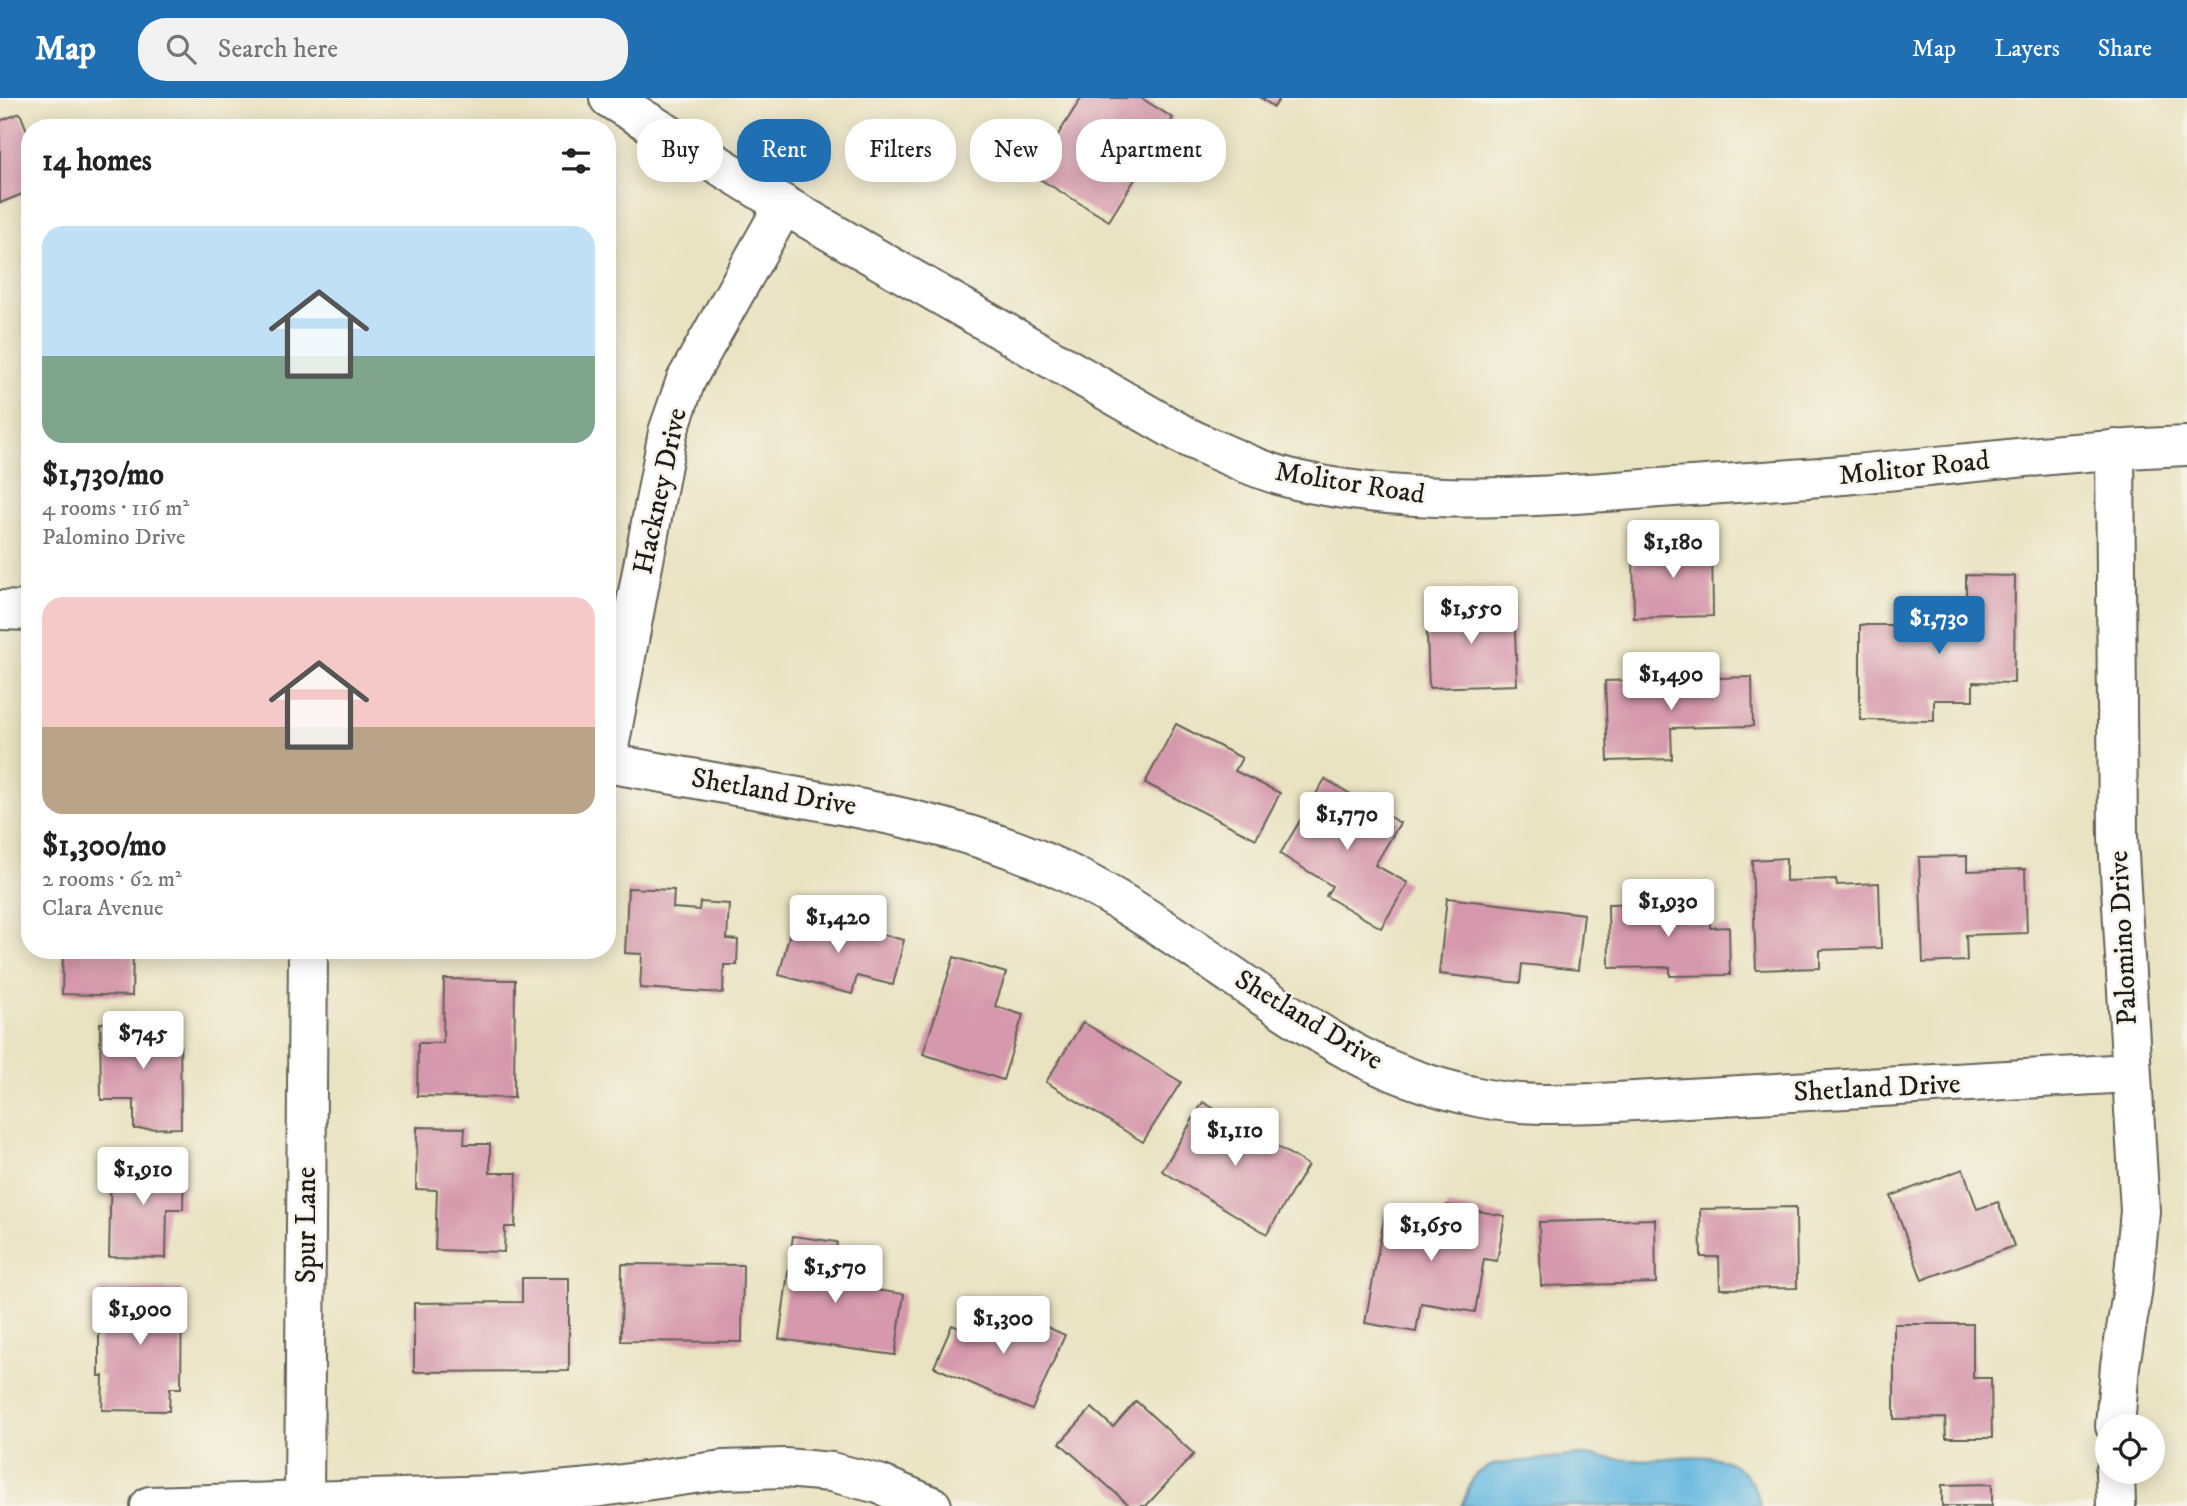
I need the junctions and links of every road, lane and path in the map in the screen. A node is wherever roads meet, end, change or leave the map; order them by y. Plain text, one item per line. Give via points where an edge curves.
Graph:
1 (609, 98) edge
2 (784, 205) junction
3 (2187, 446) edge
4 (2115, 449) junction
5 (0, 610) edge
6 (21, 611) edge
7 (616, 712) edge
8 (616, 763) edge
9 (308, 959) edge
10 (2130, 1073) junction
11 (2116, 1414) edge
12 (2115, 1484) edge
13 (303, 1501) junction
14 (150, 1506) edge
15 (932, 1506) edge
16 (2116, 1506) edge

1 - 2 street, Molitor Road
2 - 4 street, Molitor Road via 1187,437 1253,467 1309,483 1458,499 1587,494
2 - 7 street, Hackney Drive via 687,380 668,432
3 - 4 street, Molitor Road
4 - 10 street, Palomino Drive via 2118,838
5 - 6 street
8 - 10 street, Shetland Drive via 894,814 1030,856 1106,892 1337,1044 1384,1067 1482,1098 1535,1105 1599,1103
9 - 13 street, Spur Lane
10 - 11 street, Palomino Drive via 2140,1211
12 - 16 street
13 - 14 street
13 - 15 street via 525,1494 723,1469 785,1468 831,1472 879,1484

